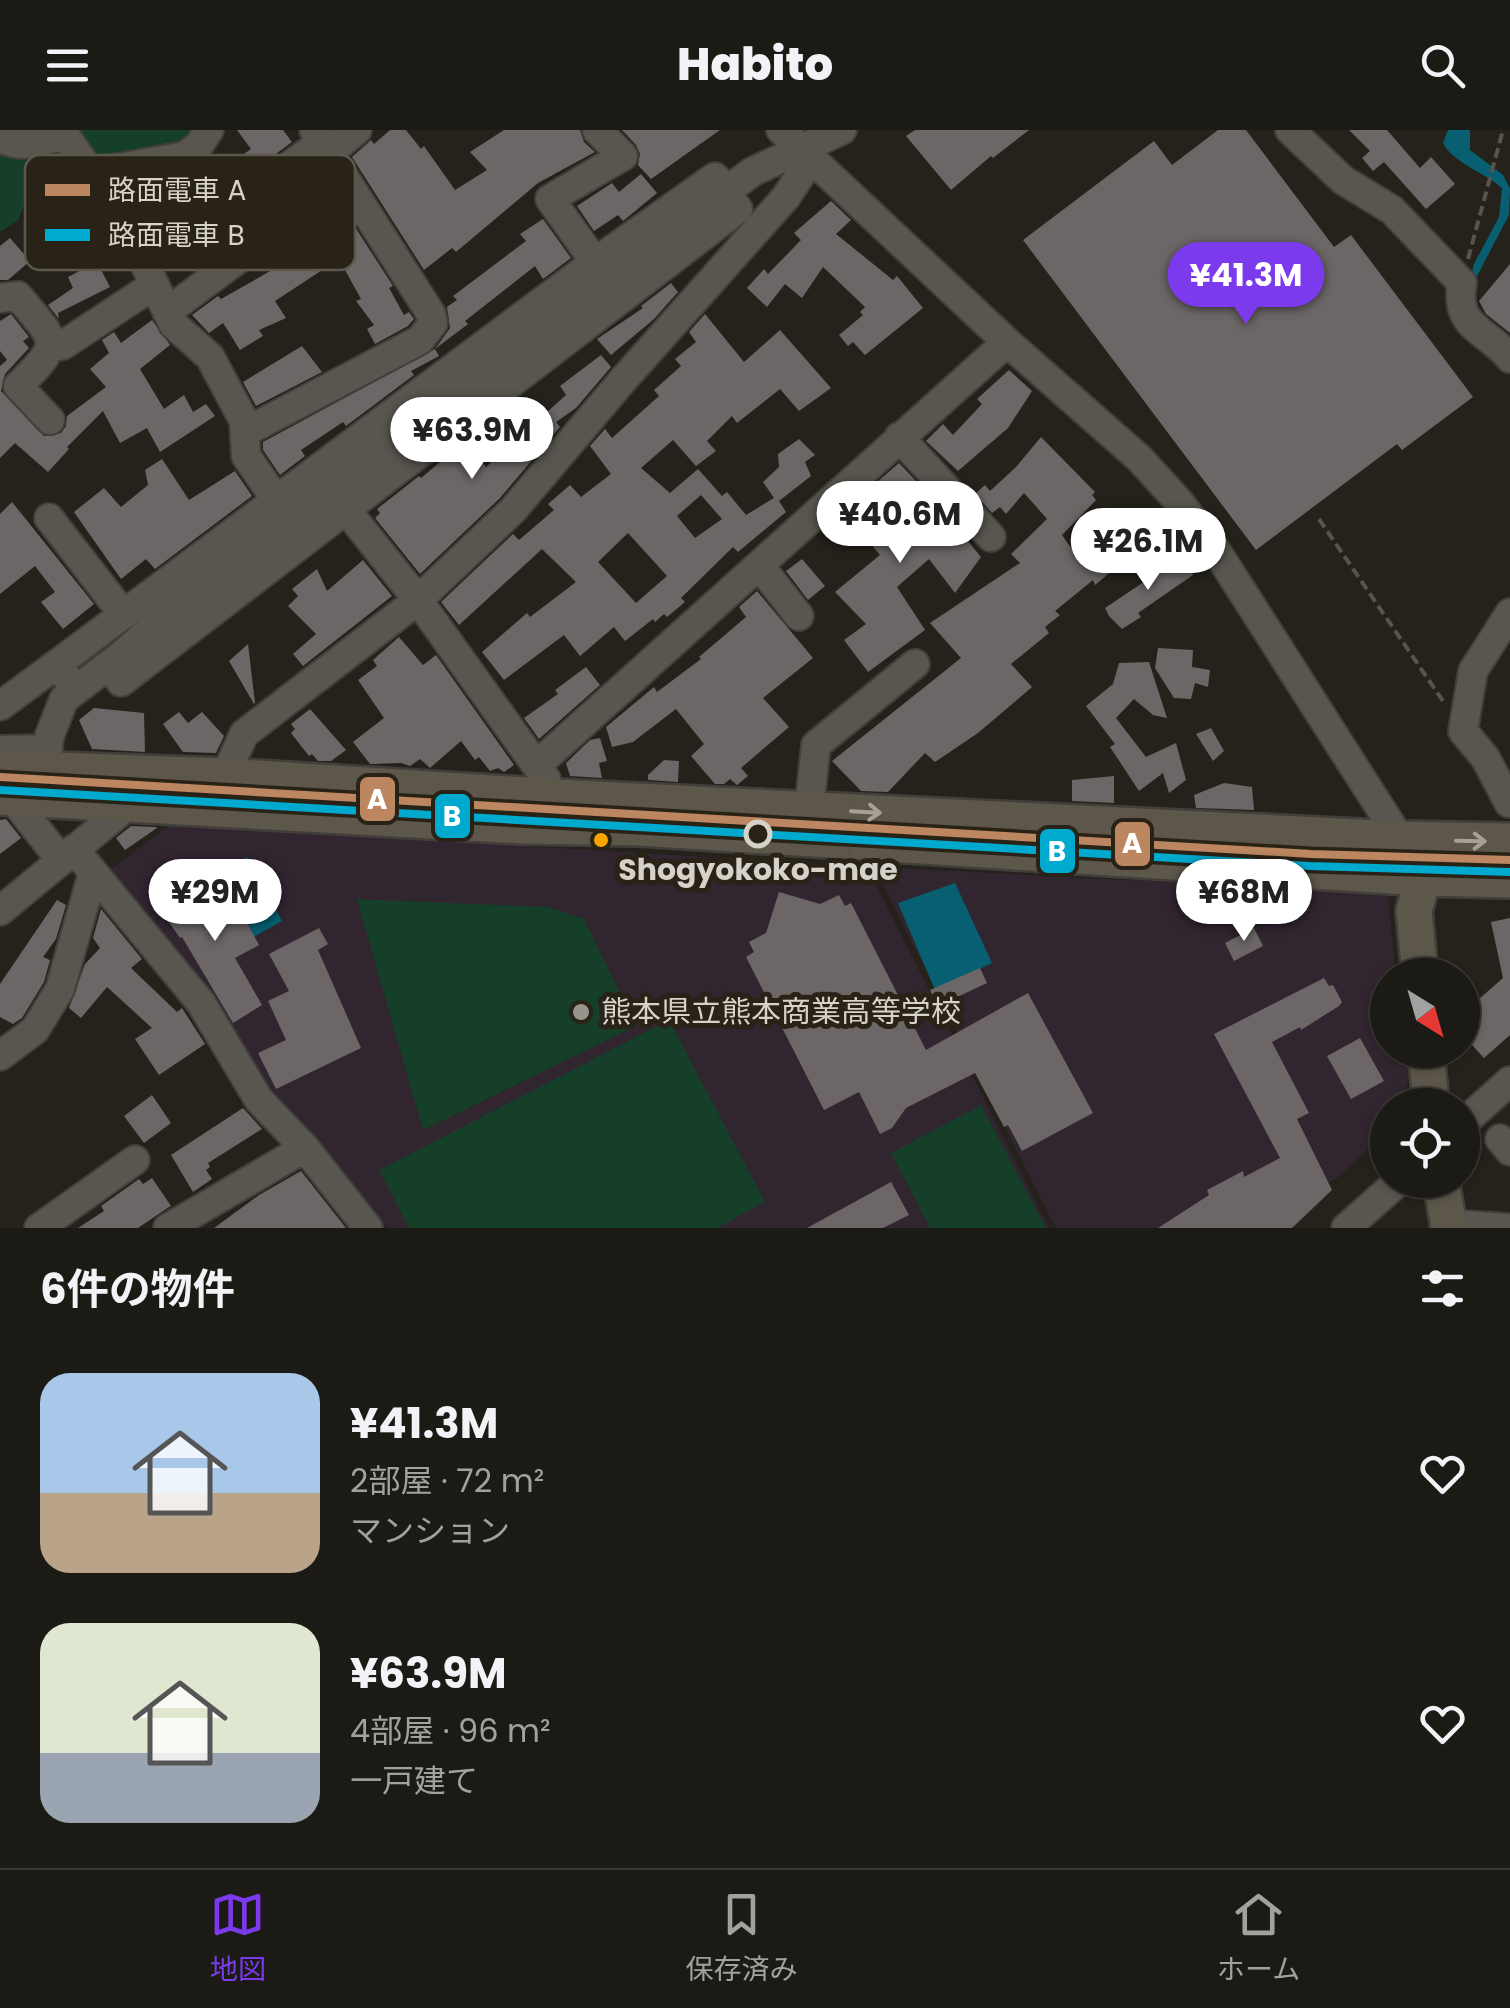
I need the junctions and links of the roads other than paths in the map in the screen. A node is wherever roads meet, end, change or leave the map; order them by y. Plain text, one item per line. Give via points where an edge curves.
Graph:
1 (209, 130) edge
2 (358, 130) edge
3 (598, 130) edge
4 (842, 130) edge
5 (1290, 130) edge
6 (0, 138) edge
7 (792, 139) edge
8 (322, 141) edge
9 (86, 155) edge
10 (186, 155) edge
11 (726, 191) junction
12 (355, 193) edge
13 (596, 262) junction
14 (147, 270) edge
15 (224, 270) edge
16 (154, 285) junction
17 (0, 298) edge
18 (168, 312) junction
19 (1007, 342) junction
20 (51, 348) junction
21 (1510, 358) edge
22 (50, 420) dead end
23 (245, 432) junction
24 (899, 436) junction
25 (337, 499) junction
26 (283, 510) junction
27 (49, 518) dead end
28 (990, 537) dead end
29 (759, 565) junction
30 (418, 600) junction
31 (1510, 613) edge
32 (124, 614) junction
33 (799, 616) dead end
34 (58, 664) junction
35 (916, 664) dead end
36 (109, 665) junction
37 (76, 690) junction
38 (0, 706) edge
39 (0, 750) edge
40 (537, 765) junction
41 (224, 776) junction
42 (25, 780) edge
43 (558, 796) junction
44 (1509, 803) edge
45 (131, 804) junction
46 (809, 809) junction
47 (1400, 840) junction
48 (1510, 841) edge
49 (68, 854) junction
50 (93, 872) junction
51 (1423, 878) junction
52 (1510, 880) edge
53 (0, 911) edge
54 (1418, 958) edge
55 (0, 1056) edge
56 (1510, 1081) edge
57 (1480, 1108) edge
58 (306, 1148) junction
59 (135, 1160) dead end
60 (1380, 1198) edge
61 (1444, 1198) edge
62 (1449, 1226) edge
63 (39, 1228) edge
64 (168, 1228) edge
65 (366, 1228) edge
66 (1346, 1228) edge
67 (1507, 1228) edge

1 - 10 street
2 - 8 street
3 - 13 street via 623,156 550,199
4 - 7 street
5 - 21 street via 1343,180 1392,210 1462,283 1462,314
6 - 9 street via 18,146 67,138
7 - 11 street
7 - 19 street
7 - 30 street via 804,171 786,197 514,510
11 - 13 street via 715,177
11 - 25 street
12 - 23 street via 433,323 420,340
13 - 26 street
14 - 16 street
15 - 18 street
16 - 18 street
16 - 20 street
17 - 20 street via 18,296 51,336
18 - 23 street via 210,357
19 - 24 street
19 - 47 street via 1180,503
20 - 22 street via 18,386
23 - 26 street via 246,456
24 - 28 street
24 - 29 street
25 - 26 street
25 - 30 street
25 - 36 street via 338,518 121,682
26 - 32 street
26 - 36 street
27 - 32 street
29 - 33 street
29 - 40 street
30 - 40 street
30 - 41 street via 244,734
31 - 44 street via 1473,671 1463,731
32 - 34 street
34 - 37 street
34 - 38 street
35 - 46 street via 816,746
36 - 37 street
37 - 42 street via 64,699
39 - 42 street
40 - 43 street
41 - 42 main road
41 - 43 main road
42 - 45 main road
42 - 49 street
43 - 46 main road
45 - 49 street
45 - 51 main road via 640,828
46 -> 47 main road
47 -> 48 main road
47 - 51 main road
49 - 50 street
49 - 53 street
50 - 55 street via 60,989 35,1030
50 - 58 street via 201,1003 259,1100
51 - 52 main road
51 - 54 main road via 1414,911
56 - 57 street
58 - 64 street
58 - 65 street
59 - 63 street
60 - 66 street
61 - 62 main road
62 - 67 street

